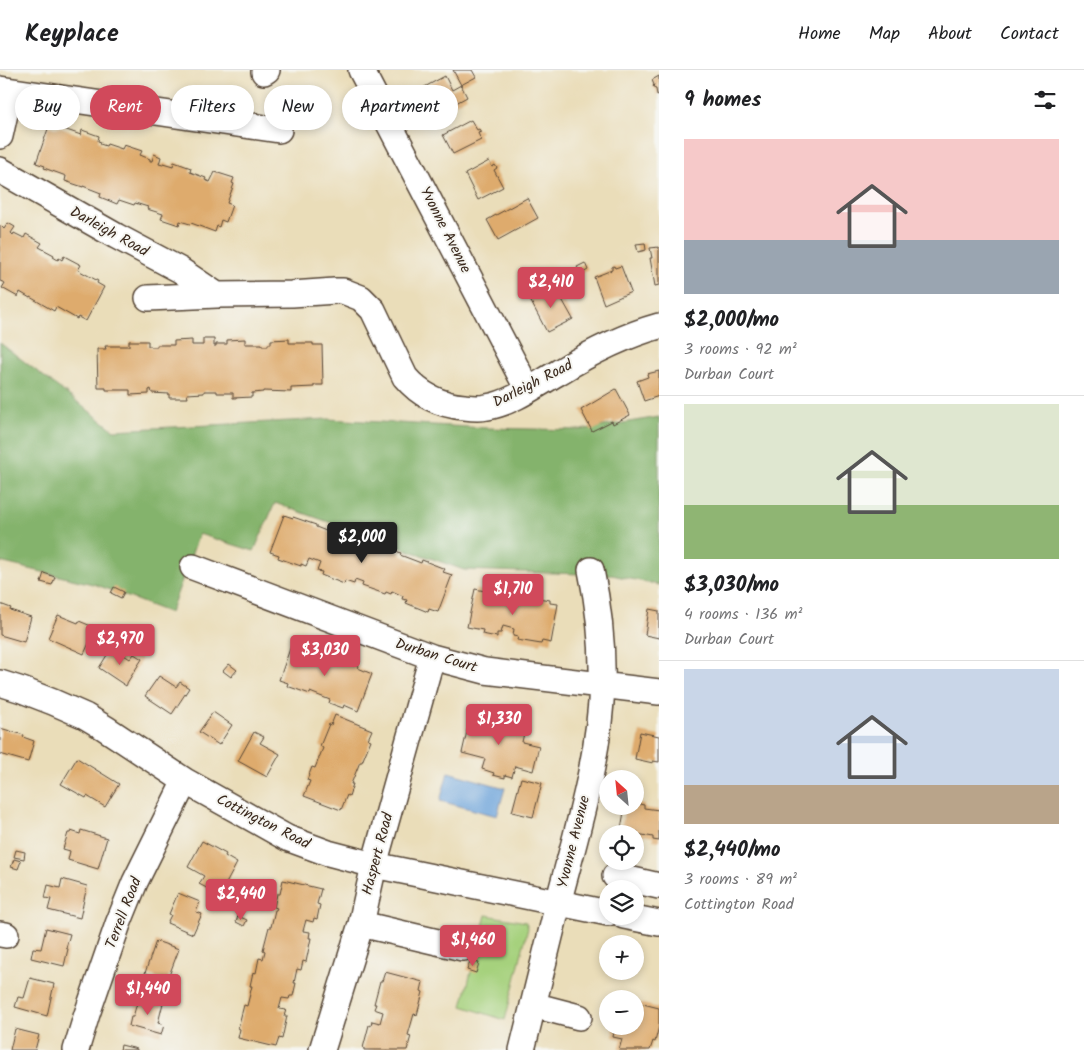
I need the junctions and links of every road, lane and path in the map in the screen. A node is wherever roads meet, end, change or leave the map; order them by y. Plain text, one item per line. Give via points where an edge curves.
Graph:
1 (361, 70) edge
2 (5, 90) edge
3 (264, 128) edge
4 (0, 136) edge
5 (0, 170) edge
6 (217, 295) junction
7 (148, 298) dead end
8 (659, 326) edge
9 (528, 390) junction
10 (193, 567) dead end
11 (591, 570) dead end
12 (432, 657) junction
13 (0, 683) edge
14 (602, 685) junction
15 (659, 692) edge
16 (185, 782) junction
17 (374, 865) junction
18 (615, 876) dead end
19 (659, 886) edge
20 (558, 904) junction
21 (599, 911) edge
22 (644, 920) edge
23 (659, 923) edge
24 (360, 924) junction
25 (463, 948) dead end
26 (533, 1005) junction
27 (579, 1017) dead end
28 (76, 1050) edge
29 (322, 1050) edge
30 (522, 1050) edge

1 - 9 street, Yvonne Avenue
2 - 3 street
2 - 4 street
5 - 6 street, Darleigh Road via 180,270
6 - 7 street, Darleigh Road
6 - 9 street, Darleigh Road via 343,292 361,298 373,310 405,377 432,400 453,406 487,407
8 - 9 street, Darleigh Road via 601,348
10 - 12 street, Durban Court
11 - 14 street, Yvonne Avenue via 602,644
12 - 14 street, Durban Court via 485,671
12 - 17 street, Haspert Road
13 - 16 street, Cottington Road via 85,716
14 - 15 street, Durban Court
14 - 20 street, Yvonne Avenue via 588,784
16 - 17 street, Cottington Road via 287,838
16 - 28 street, Terrell Road via 135,882
17 - 20 street, Cottington Road
17 - 24 street, Haspert Road
18 - 19 street
20 - 21 street, Cottington Road
20 - 26 street, Yvonne Avenue
22 - 23 street
24 - 25 street
24 - 29 street, Haspert Road
26 - 27 street
26 - 30 street, Yvonne Avenue

